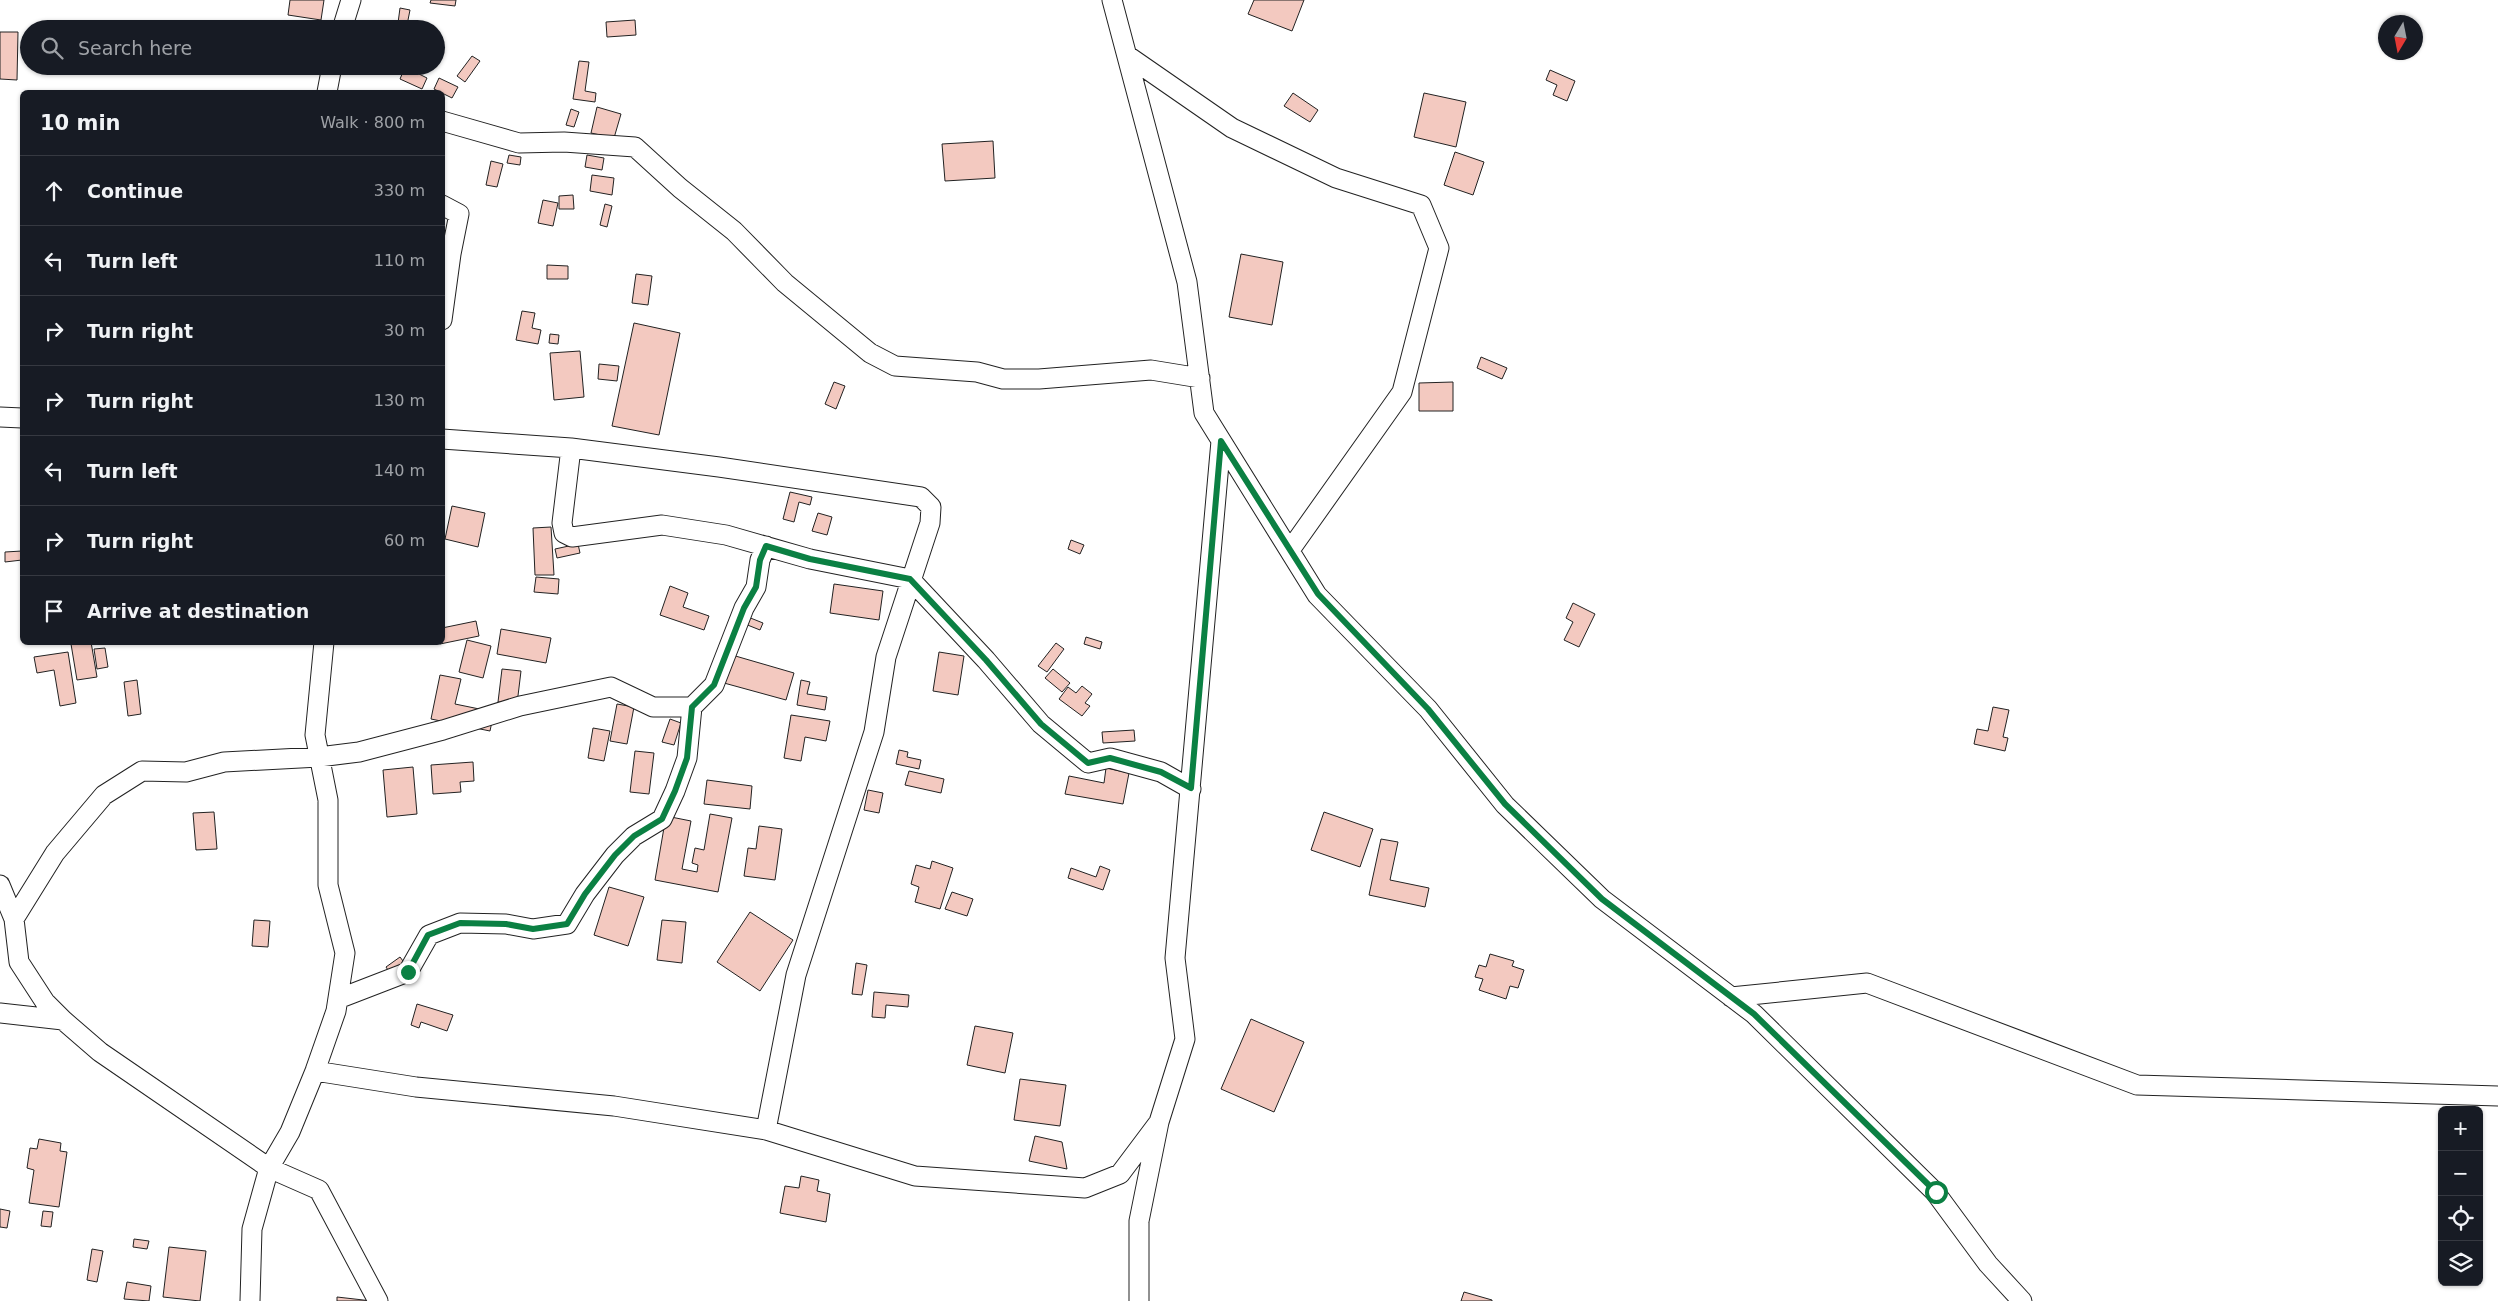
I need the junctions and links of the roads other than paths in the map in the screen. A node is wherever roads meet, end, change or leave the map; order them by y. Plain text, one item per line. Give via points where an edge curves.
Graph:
1 (351, 0) edge
2 (1112, 0) edge
3 (345, 20) edge
4 (1128, 56) junction
5 (330, 75) edge
6 (327, 90) edge
7 (445, 122) edge
8 (445, 206) edge
9 (445, 298) edge
10 (1200, 378) junction
11 (0, 417) edge
12 (20, 418) edge
13 (445, 439) edge
14 (1221, 441) junction
15 (571, 448) junction
16 (766, 546) junction
17 (1290, 550) junction
18 (910, 579) junction
19 (324, 645) edge
20 (692, 707) junction
21 (319, 757) junction
22 (1191, 788) junction
23 (0, 885) edge
24 (14, 919) junction
25 (1732, 997) junction
26 (338, 999) junction
27 (0, 1013) edge
28 (63, 1020) junction
29 (315, 1071) junction
30 (2498, 1096) edge
31 (1159, 1122) junction
32 (766, 1130) junction
33 (269, 1168) junction
34 (250, 1301) edge
35 (378, 1301) edge
36 (1139, 1301) edge
37 (2022, 1301) edge

1 - 3 street
2 - 4 street
4 - 10 street via 1188,282
4 - 17 street via 1232,128 1336,178 1422,205 1439,248 1402,392
5 - 6 street
7 - 10 street via 519,143 564,142 635,147 734,231 786,283 870,353 895,366 977,372 1003,379 1152,370
8 - 9 street via 459,214
10 - 14 street via 1204,413
11 - 12 street
13 - 15 street
14 - 17 street
14 - 22 street
15 - 16 street via 562,523 564,533 572,537 662,525 726,534
15 - 18 street via 719,466 921,497 931,507 930,523
16 - 18 street via 810,559
16 - 20 street via 760,560 756,587 744,608 714,685
17 - 25 street via 1318,594 1428,709 1505,804 1602,899
18 - 22 street via 1041,724 1088,763 1110,758 1161,772
18 - 32 street via 886,657 874,732 796,975
19 - 21 street via 315,735
20 - 21 street via 653,707 611,687 520,706 359,752
20 - 26 street via 687,758 662,819 634,836 615,855 567,924 533,929 506,924 460,923 428,935 408,972
21 - 24 street via 224,762 186,772 142,771 104,794 55,853
21 - 26 street via 328,800 328,885 345,954
22 - 31 street via 1174,958 1185,1039
23 - 24 street
24 - 28 street via 20,962 45,1002
25 - 30 street via 1867,983 2136,1085
25 - 37 street via 1754,1014 1936,1192 1988,1264
26 - 29 street
27 - 28 street
28 - 33 street via 100,1052
29 - 32 street via 416,1087 614,1106
29 - 33 street via 290,1132
31 - 32 street via 1120,1174 1086,1188 915,1176
31 - 36 street via 1139,1221
33 - 34 street via 252,1229
33 - 35 street via 319,1190

